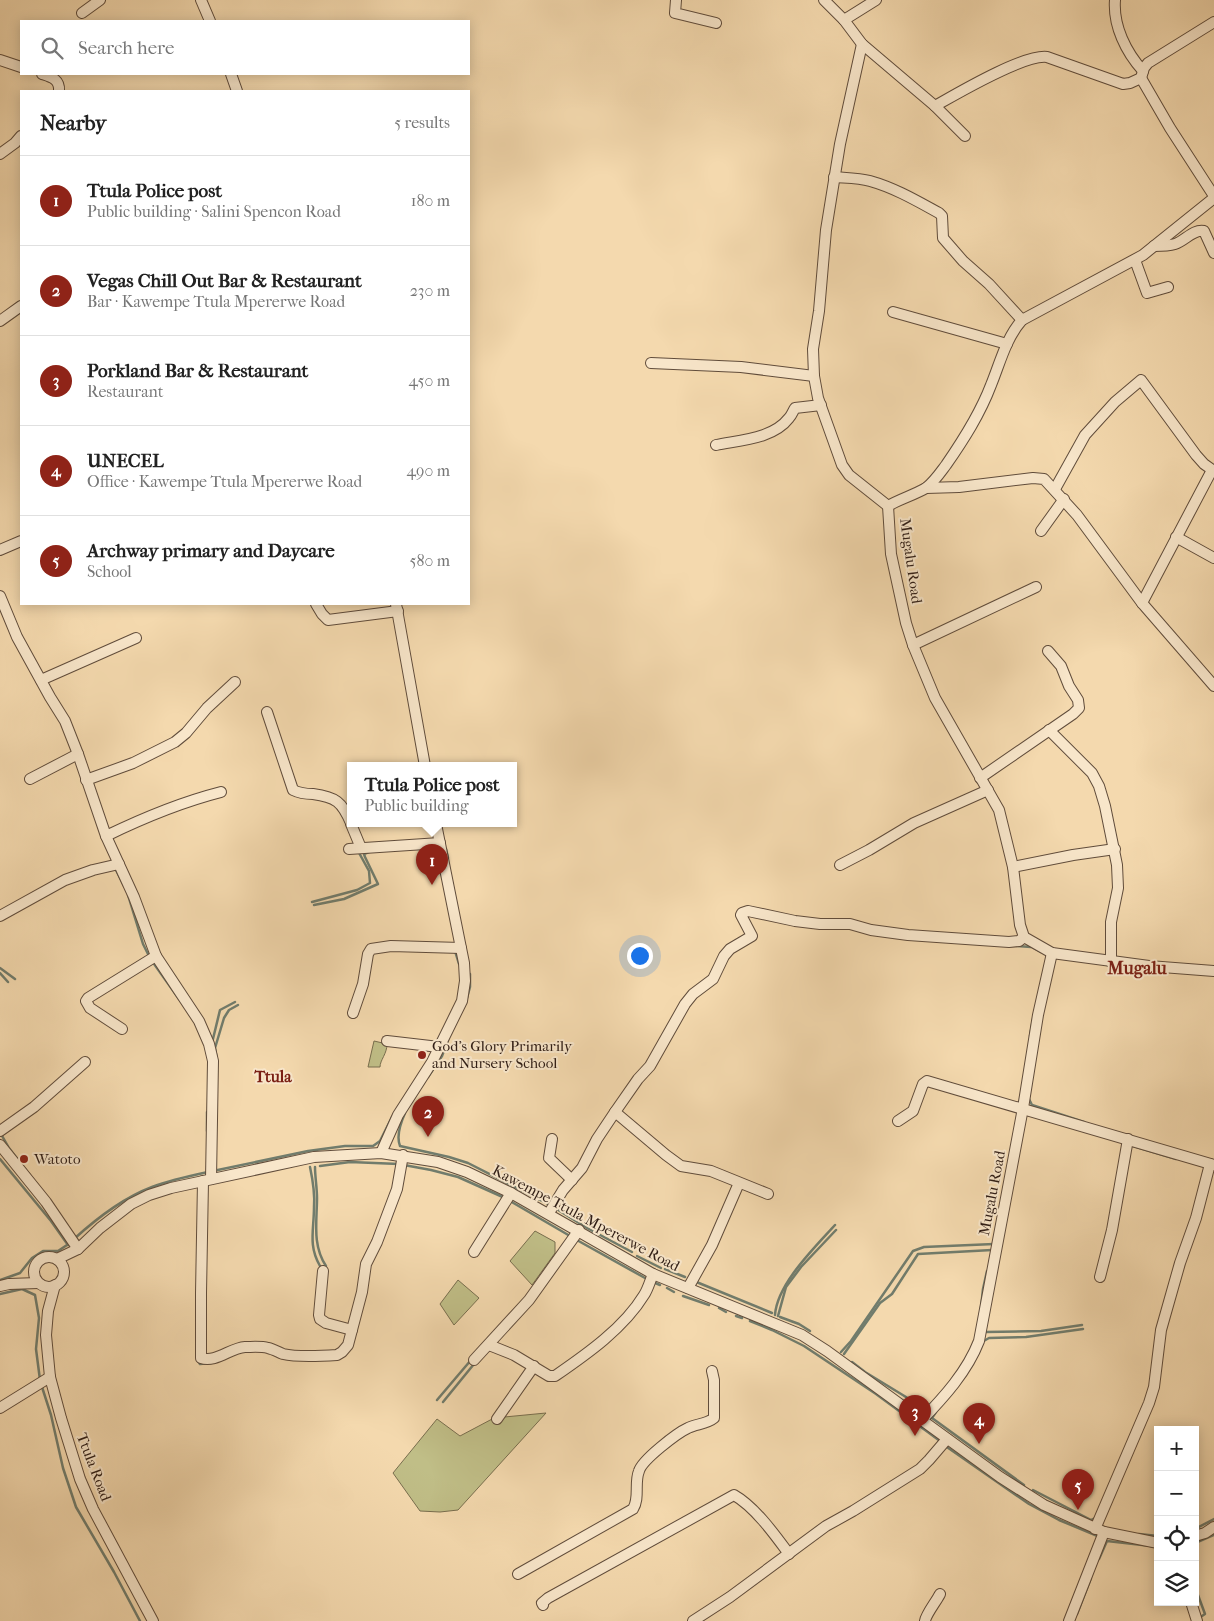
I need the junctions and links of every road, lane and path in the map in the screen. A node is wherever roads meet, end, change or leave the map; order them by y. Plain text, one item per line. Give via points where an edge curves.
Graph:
1 (100, 0) edge
2 (203, 0) edge
3 (676, 0) edge
4 (824, 0) edge
5 (876, 0) edge
6 (1115, 0) edge
7 (82, 13) dead end
8 (210, 20) edge
9 (844, 20) junction
10 (716, 22) dead end
11 (1214, 22) edge
12 (862, 44) junction
13 (0, 60) edge
14 (20, 67) edge
15 (1142, 74) junction
16 (45, 75) edge
17 (231, 75) edge
18 (59, 90) edge
19 (237, 90) edge
20 (935, 106) junction
21 (965, 136) dead end
22 (20, 137) edge
23 (0, 154) edge
24 (834, 178) junction
25 (1214, 197) edge
26 (1154, 246) junction
27 (1214, 253) edge
28 (1135, 260) junction
29 (1168, 287) dead end
30 (20, 307) edge
31 (894, 312) dead end
32 (1022, 320) junction
33 (0, 321) edge
34 (1007, 344) junction
35 (651, 363) dead end
36 (814, 376) junction
37 (821, 405) junction
38 (716, 445) dead end
39 (1213, 470) edge
40 (926, 488) junction
41 (1055, 490) junction
42 (1064, 499) junction
43 (888, 506) junction
44 (1041, 531) dead end
45 (1176, 537) junction
46 (20, 541) edge
47 (0, 550) edge
48 (1214, 558) edge
49 (1036, 587) dead end
50 (0, 596) edge
51 (1142, 603) junction
52 (317, 605) edge
53 (397, 607) edge
54 (136, 638) dead end
55 (913, 645) junction
56 (1048, 651) dead end
57 (41, 680) junction
58 (234, 682) dead end
59 (1214, 686) edge
60 (267, 712) dead end
61 (1049, 730) junction
62 (78, 754) junction
63 (424, 762) edge
64 (980, 778) junction
65 (30, 779) dead end
66 (86, 780) junction
67 (988, 790) junction
68 (221, 792) dead end
69 (347, 815) edge
70 (352, 827) edge
71 (437, 827) edge
72 (106, 836) junction
73 (440, 843) junction
74 (348, 848) dead end
75 (361, 848) junction
76 (1115, 849) junction
77 (119, 864) junction
78 (840, 864) dead end
79 (1013, 867) junction
80 (0, 916) edge
81 (1024, 937) junction
82 (461, 948) junction
83 (1052, 953) junction
84 (156, 956) junction
85 (1111, 962) junction
86 (1214, 971) edge
87 (353, 1013) dead end
88 (122, 1028) dead end
89 (387, 1041) dead end
90 (439, 1047) junction
91 (85, 1062) dead end
92 (1024, 1108) junction
93 (615, 1112) junction
94 (898, 1121) dead end
95 (0, 1131) edge
96 (552, 1139) dead end
97 (1128, 1139) junction
98 (0, 1145) edge
99 (381, 1153) junction
100 (403, 1155) junction
101 (1212, 1164) edge
102 (207, 1180) junction
103 (572, 1180) junction
104 (739, 1182) junction
105 (511, 1193) junction
106 (768, 1194) dead end
107 (549, 1213) junction
108 (579, 1230) junction
109 (77, 1249) junction
110 (474, 1252) dead end
111 (57, 1259) junction
112 (64, 1268) junction
113 (34, 1269) junction
114 (323, 1271) dead end
115 (653, 1274) junction
116 (1100, 1277) dead end
117 (4, 1285) edge
118 (41, 1285) junction
119 (56, 1285) junction
120 (688, 1288) junction
121 (48, 1311) junction
122 (352, 1330) junction
123 (489, 1345) junction
124 (474, 1360) dead end
125 (534, 1366) junction
126 (712, 1371) dead end
127 (50, 1378) junction
128 (0, 1408) edge
129 (497, 1419) dead end
130 (922, 1421) junction
131 (947, 1439) junction
132 (1214, 1527) edge
133 (1099, 1530) junction
134 (1199, 1535) edge
135 (1154, 1542) edge
136 (789, 1554) junction
137 (518, 1574) dead end
138 (940, 1594) dead end
139 (543, 1605) dead end
140 (1192, 1606) edge
141 (153, 1621) edge
142 (693, 1621) edge
143 (925, 1621) edge
144 (1069, 1621) edge
145 (1197, 1621) edge

1 - 7 street
2 - 8 street
3 - 10 street via 675,13
4 - 9 street
5 - 9 street
6 - 15 street via 1121,37
9 - 12 street
11 - 15 street via 1148,63
12 - 20 street
12 - 24 street
13 - 14 street
15 - 20 street via 1124,84 1041,56 1004,70
15 - 25 street via 1170,128
16 - 18 street via 57,81
17 - 19 street
20 - 21 street
22 - 23 street
24 - 32 street via 878,184 940,213 943,238
24 - 36 street via 813,350
25 - 26 street, Mugalu Road
26 - 27 street via 1177,243 1201,230
26 - 28 street, Mugalu Road
28 - 29 street via 1147,293
28 - 32 street, Mugalu Road
30 - 33 street
31 - 34 street
32 - 34 street, Mugalu Road
34 - 40 street, Mugalu Road via 975,421
35 - 36 street via 733,367
36 - 37 street
37 - 38 street via 795,408 777,429 762,435
37 - 43 street via 842,465
39 - 41 street via 1196,455 1140,380 1084,435
39 - 45 street
40 - 41 street via 1040,478
40 - 43 street, Mugalu Road
41 - 42 street
42 - 44 street
42 - 51 street
43 - 55 street, Mugalu Road via 894,569
45 - 48 street
45 - 51 street
46 - 47 street
49 - 55 street
50 - 57 street via 17,637
51 - 59 street
52 - 53 street via 328,620
53 - 63 street
54 - 57 street
55 - 64 street, Mugalu Road via 935,698
56 - 61 street via 1062,666 1079,704 1073,714
57 - 62 street via 65,721
58 - 66 street via 181,738 133,763
60 - 69 street via 293,790 336,799
61 - 64 street
61 - 76 street via 1092,773 1099,786
62 - 65 street
62 - 66 street
64 - 67 street, Mugalu Road
66 - 72 street
67 - 78 street via 914,823
67 - 79 street, Mugalu Road via 999,810
68 - 72 street via 132,823
70 - 75 street
71 - 73 street
72 - 77 street
73 - 75 street
73 - 82 street
74 - 75 street
76 - 79 street
76 - 85 street via 1118,888 1111,922
77 - 80 street via 65,880
77 - 84 street
79 - 81 street, Mugalu Road
81 - 83 street
81 - 93 street via 1009,942 908,935 850,924 820,924 744,912 741,915 752,936 730,949 713,979 685,1004 650,1066
82 - 87 street via 391,946 371,949
82 - 90 street via 465,992
83 - 85 street
83 - 92 street, Mugalu Road via 1038,1015
84 - 88 street via 86,1001 90,1008
84 - 102 street via 199,1021 213,1061
85 - 86 street
89 - 90 street
90 - 99 street via 398,1115
91 - 95 street via 34,1107
92 - 94 street via 927,1081 913,1111
92 - 97 street
92 - 130 street, Mugalu Road via 979,1341 946,1394
93 - 103 street
93 - 104 street via 681,1166 711,1171
96 - 103 street via 550,1158
97 - 101 street
97 - 116 street
98 - 109 street via 46,1202
99 - 100 street, Kawempe Ttula Mpererwe Road
99 - 102 street, Kawempe Ttula Mpererwe Road via 314,1157
100 - 105 street, Kawempe Ttula Mpererwe Road via 445,1164
100 - 122 street via 397,1188 366,1264
101 - 133 street via 1161,1330 1152,1395
102 - 109 street, Kawempe Ttula Mpererwe Road via 171,1188 131,1204
102 - 122 street via 201,1358 208,1360 238,1348 261,1347 300,1356 337,1354 348,1344
103 - 107 street
104 - 106 street
104 - 120 street via 712,1245
105 - 107 street, Kawempe Ttula Mpererwe Road
105 - 110 street
107 - 108 street, Kawempe Ttula Mpererwe Road
108 - 115 street, Kawempe Ttula Mpererwe Road
108 - 123 street via 529,1300
109 - 111 street, Kawempe Ttula Mpererwe Road
109 - 112 street, Kawempe Ttula Mpererwe Road
111 - 112 street
111 - 113 street via 45,1257
112 - 119 street via 63,1278
113 - 117 street
113 - 118 street
114 - 122 street via 320,1319
115 - 120 street, Kawempe Ttula Mpererwe Road
115 - 125 street via 638,1304 610,1335 555,1376 549,1376
117 - 118 street
118 - 119 street
118 - 121 street, Ttula Road
119 - 121 street, Ttula Road
120 - 130 street, Kawempe Ttula Mpererwe Road via 802,1335
121 - 127 street, Ttula Road via 46,1335
123 - 124 street
123 - 125 street
125 - 129 street
126 - 137 street via 714,1418 671,1437 645,1462 638,1472 633,1509
127 - 128 street
127 - 141 street, Ttula Road via 84,1486
130 - 131 street, Kawempe Ttula Mpererwe Road
131 - 133 street, Kawempe Ttula Mpererwe Road via 1044,1505
131 - 136 street via 920,1469 826,1526
132 - 134 street
133 - 135 street, Kawempe Ttula Mpererwe Road
133 - 144 street
136 - 139 street via 745,1503 734,1496 548,1598
136 - 142 street
138 - 143 street
140 - 145 street

